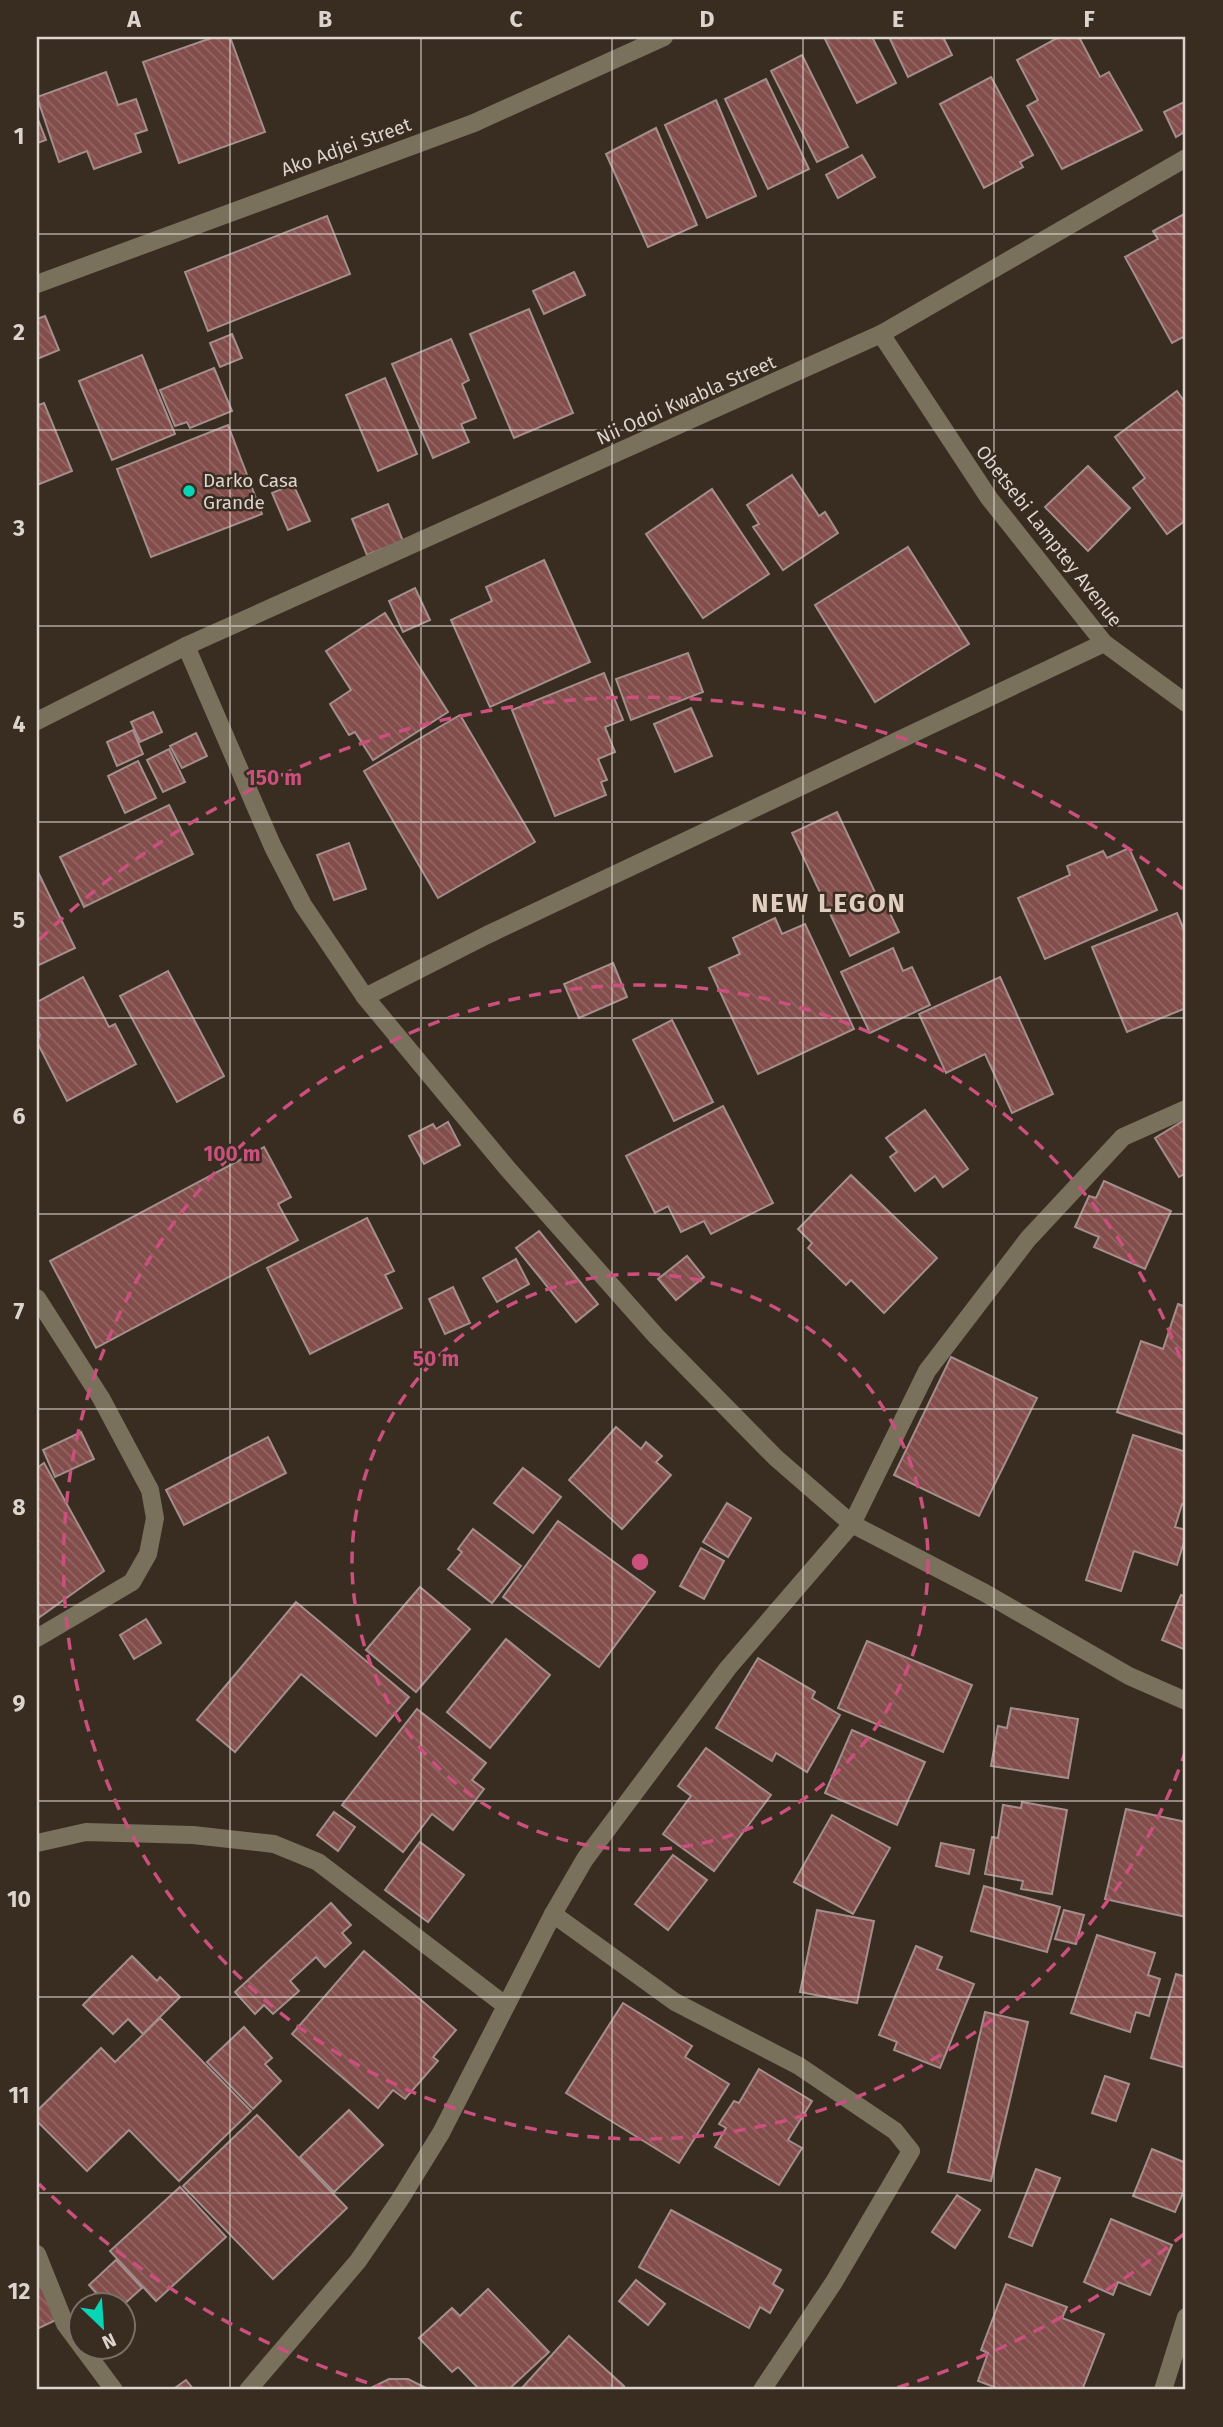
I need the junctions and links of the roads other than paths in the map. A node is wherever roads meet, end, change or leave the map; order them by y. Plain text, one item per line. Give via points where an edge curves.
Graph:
1 (664, 37) edge
2 (1186, 158) edge
3 (37, 284) edge
4 (881, 334) junction
5 (1104, 643) junction
6 (186, 646) junction
7 (1186, 703) edge
8 (37, 721) edge
9 (365, 997) junction
10 (1186, 1109) edge
11 (37, 1298) edge
12 (852, 1524) junction
13 (37, 1639) edge
14 (1186, 1701) edge
15 (37, 1843) edge
16 (553, 1914) junction
17 (505, 2006) junction
18 (37, 2254) edge
19 (1186, 2317) edge
20 (114, 2390) edge
21 (248, 2390) edge
22 (762, 2390) edge
23 (1163, 2390) edge

1 - 3 street, Ako Adjei Street via 474,123
2 - 4 street, Nii Odoi Kwabla Street
4 - 5 street, Obetsebi Lamptey Avenue via 989,498
4 - 6 street, Nii Odoi Kwabla Street
5 - 7 street, Obetsebi Lamptey Avenue
5 - 9 street
6 - 8 street, Nii Odoi Kwabla Street
6 - 9 street via 273,847 303,905
9 - 12 street via 506,1168 656,1336 776,1458
10 - 12 street via 1122,1137 1028,1239 927,1371
11 - 13 street via 101,1398 150,1490 155,1518 148,1554 132,1582
12 - 14 street via 1129,1676
12 - 16 street via 728,1668 585,1859
15 - 17 street via 86,1832 193,1835 274,1844 318,1862
16 - 17 street
16 - 22 street via 675,2002 799,2066 895,2131 911,2151 834,2282
17 - 21 street via 441,2133 399,2201 358,2261
18 - 20 street via 65,2324
19 - 23 street

